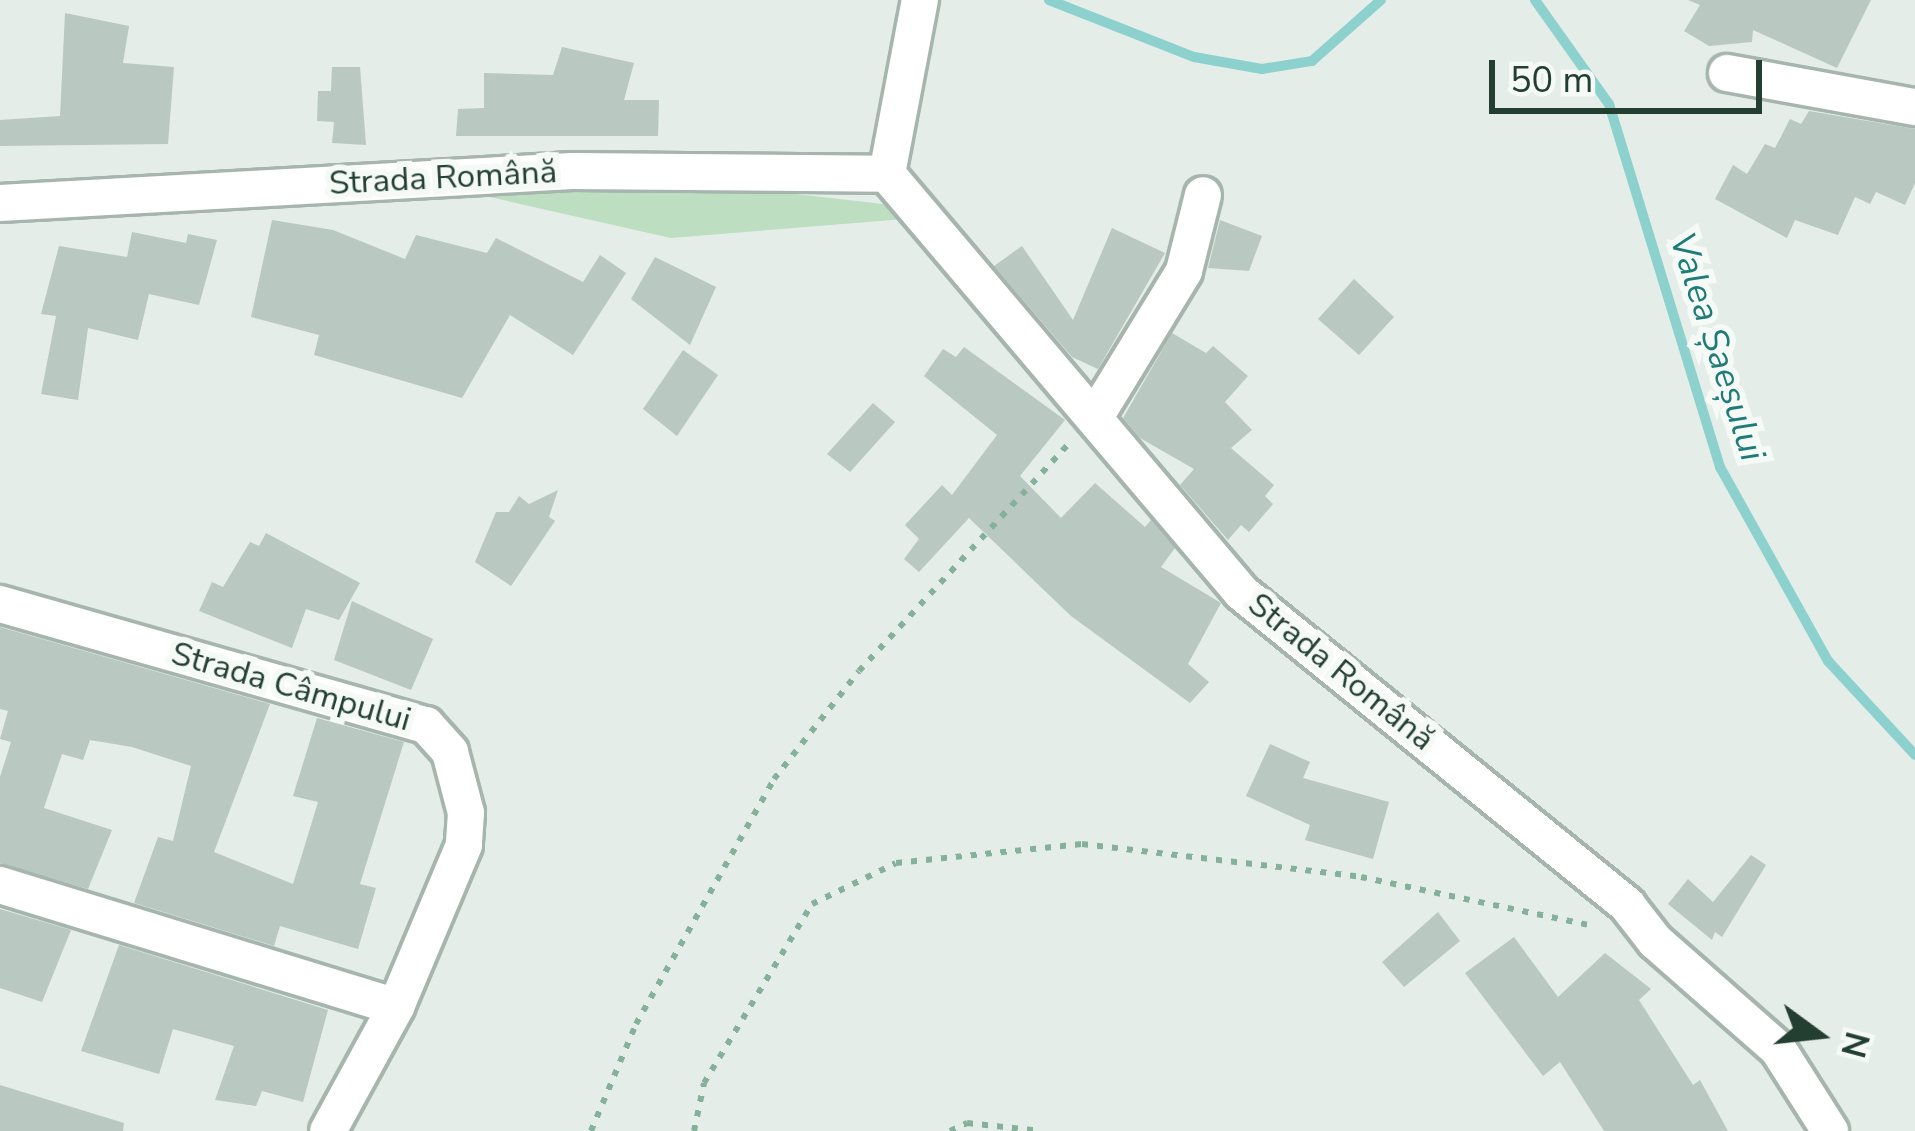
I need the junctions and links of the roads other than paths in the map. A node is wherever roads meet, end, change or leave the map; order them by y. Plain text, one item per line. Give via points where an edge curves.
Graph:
1 (919, 6) edge
2 (1727, 73) dead end
3 (1915, 106) edge
4 (887, 175) junction
5 (1203, 195) dead end
6 (0, 202) edge
7 (1095, 417) junction
8 (0, 604) edge
9 (0, 885) edge
10 (396, 1007) junction
11 (328, 1131) edge
12 (1830, 1131) edge

1 - 4 street
2 - 3 street
4 - 6 street, Strada Română via 572,171
4 - 7 street, Strada Română
5 - 7 street via 1184,271
7 - 12 street, Strada Română via 1242,592 1627,905 1654,941 1778,1048
8 - 10 street, Strada Câmpului via 426,725 459,777 464,844
9 - 10 street
10 - 11 street, Strada Câmpului

